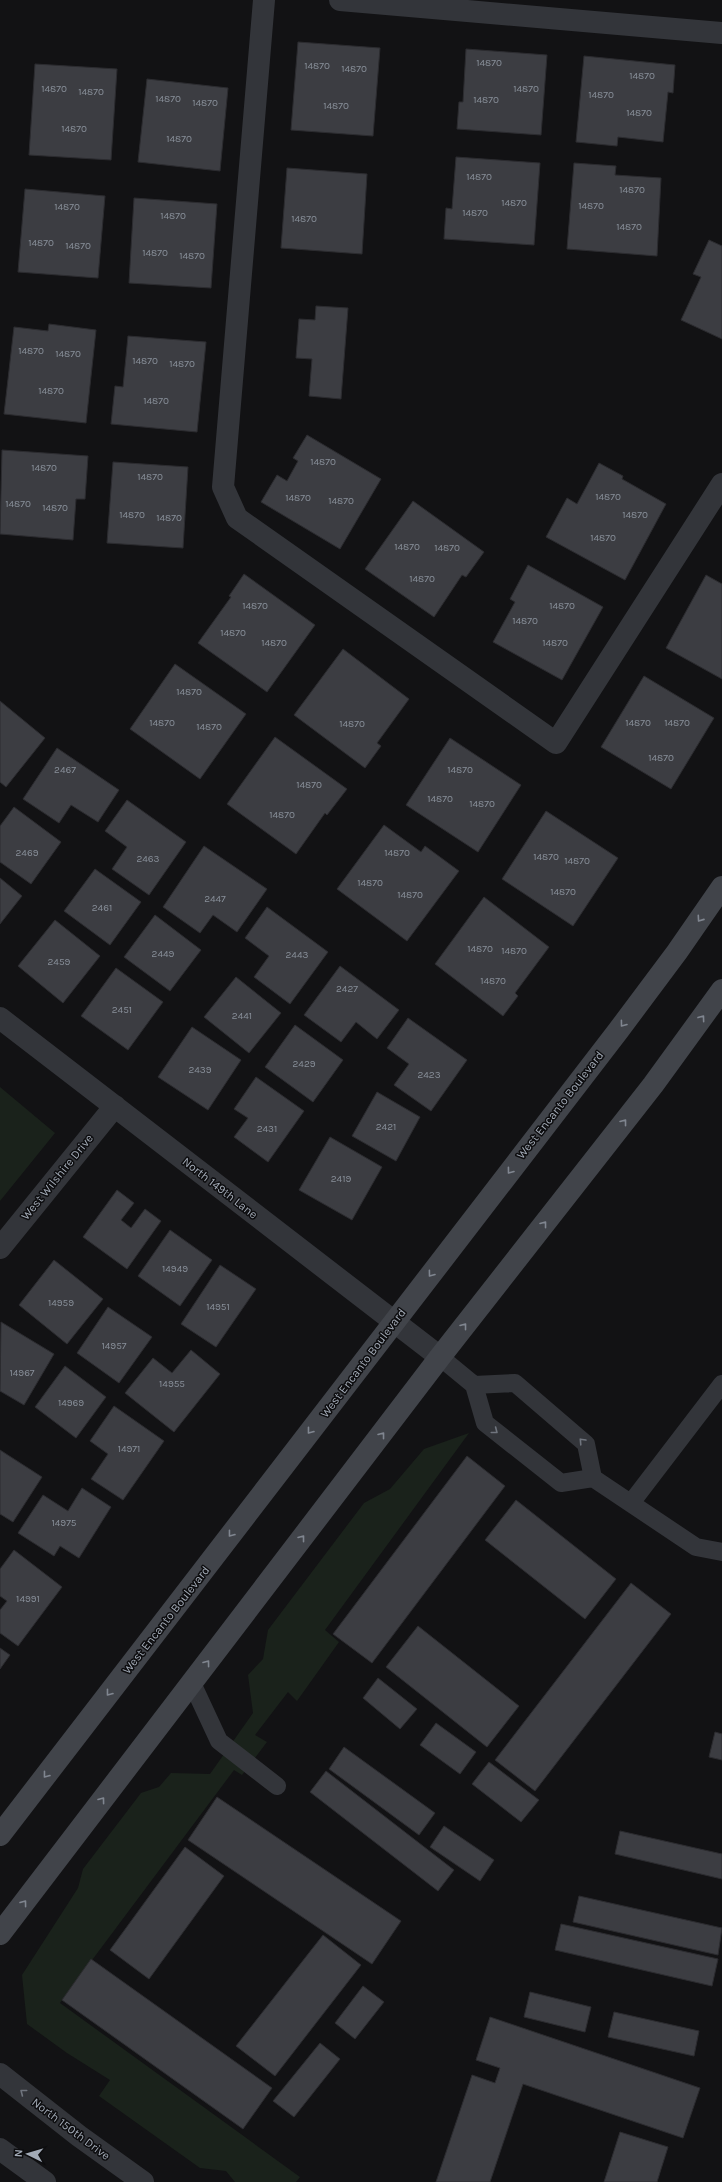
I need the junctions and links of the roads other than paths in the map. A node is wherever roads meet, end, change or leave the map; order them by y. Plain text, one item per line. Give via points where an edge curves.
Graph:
1 (264, 0) edge
2 (340, 0) edge
3 (722, 33) edge
4 (722, 484) edge
5 (722, 887) edge
6 (722, 990) edge
7 (0, 1018) edge
8 (115, 1106) junction
9 (0, 1248) edge
10 (394, 1322) junction
11 (440, 1357) junction
12 (722, 1384) edge
13 (474, 1385) junction
14 (593, 1478) junction
15 (631, 1503) junction
16 (722, 1552) edge
17 (192, 1683) junction
18 (276, 1786) dead end
19 (0, 1835) edge
20 (0, 1934) edge
21 (0, 2074) edge
22 (0, 2149) edge
23 (45, 2182) edge
24 (143, 2182) edge

1 - 4 street via 223,487 237,518 556,743
2 - 3 street
5 -> 10 main road, West Encanto Boulevard via 673,958
11 -> 6 main road via 653,1085
7 - 8 street, North 149th Lane
8 - 9 street, West Wilshire Drive
8 - 10 street, North 149th Lane
10 - 11 street, North 149th Lane
10 -> 19 main road, West Encanto Boulevard
11 - 13 lane
17 -> 11 main road
12 - 15 lane
13 -> 14 lane via 485,1423 561,1483
14 -> 13 lane via 586,1444 515,1383
14 - 15 lane
15 - 16 lane via 696,1546
17 - 18 lane via 219,1741
20 -> 17 main road
24 -> 21 street, North 150th Drive
22 - 23 street

